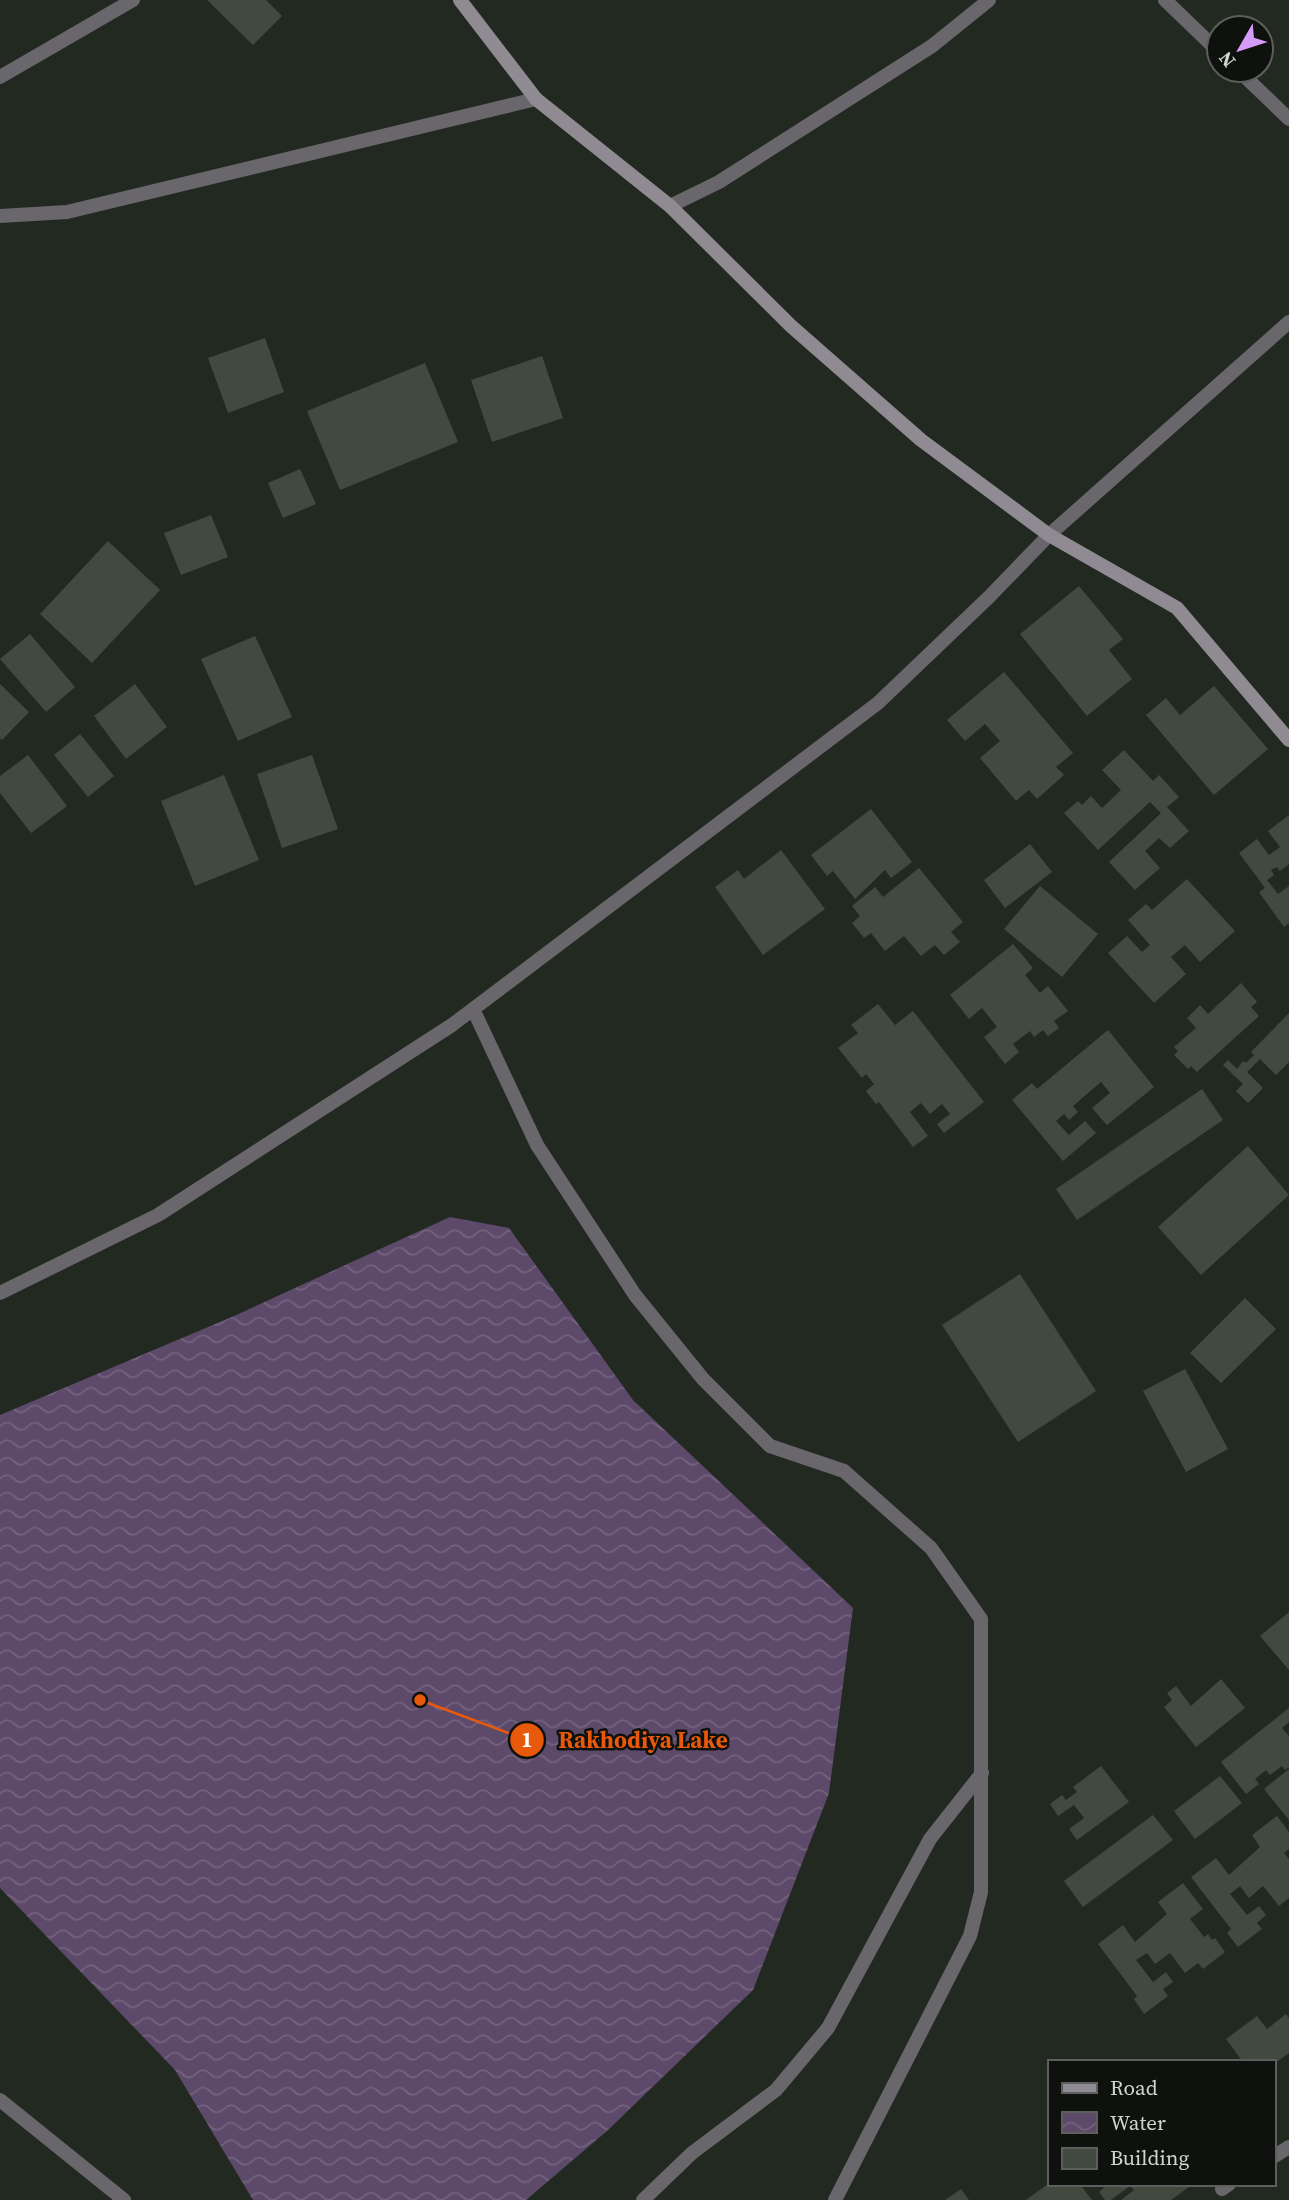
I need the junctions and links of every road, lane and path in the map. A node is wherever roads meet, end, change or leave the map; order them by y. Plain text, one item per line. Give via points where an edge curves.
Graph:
1 (133, 0) edge
2 (460, 0) edge
3 (989, 0) edge
4 (1165, 0) edge
5 (1205, 39) edge
6 (0, 77) edge
7 (1253, 84) edge
8 (536, 99) junction
9 (1289, 119) edge
10 (670, 206) junction
11 (0, 216) edge
12 (1289, 322) edge
13 (1049, 535) junction
14 (1289, 740) edge
15 (473, 1009) junction
16 (0, 1293) edge
17 (982, 1773) junction
18 (0, 2099) edge
19 (124, 2200) edge
20 (643, 2200) edge
21 (835, 2200) edge

1 - 6 street
2 - 8 street
3 - 10 street via 932,46 719,182
4 - 5 street
7 - 9 street
8 - 10 street
8 - 11 street via 67,212
10 - 13 street via 791,326 921,440
12 - 13 street
13 - 14 street via 1177,608
13 - 15 street via 878,704
15 - 16 street via 158,1215
15 - 17 street via 537,1145 635,1295 703,1380 770,1446 844,1471 931,1548 981,1619
17 - 20 street via 930,1839 828,2028 776,2090 692,2153
17 - 21 street via 981,1892 970,1936
18 - 19 street

